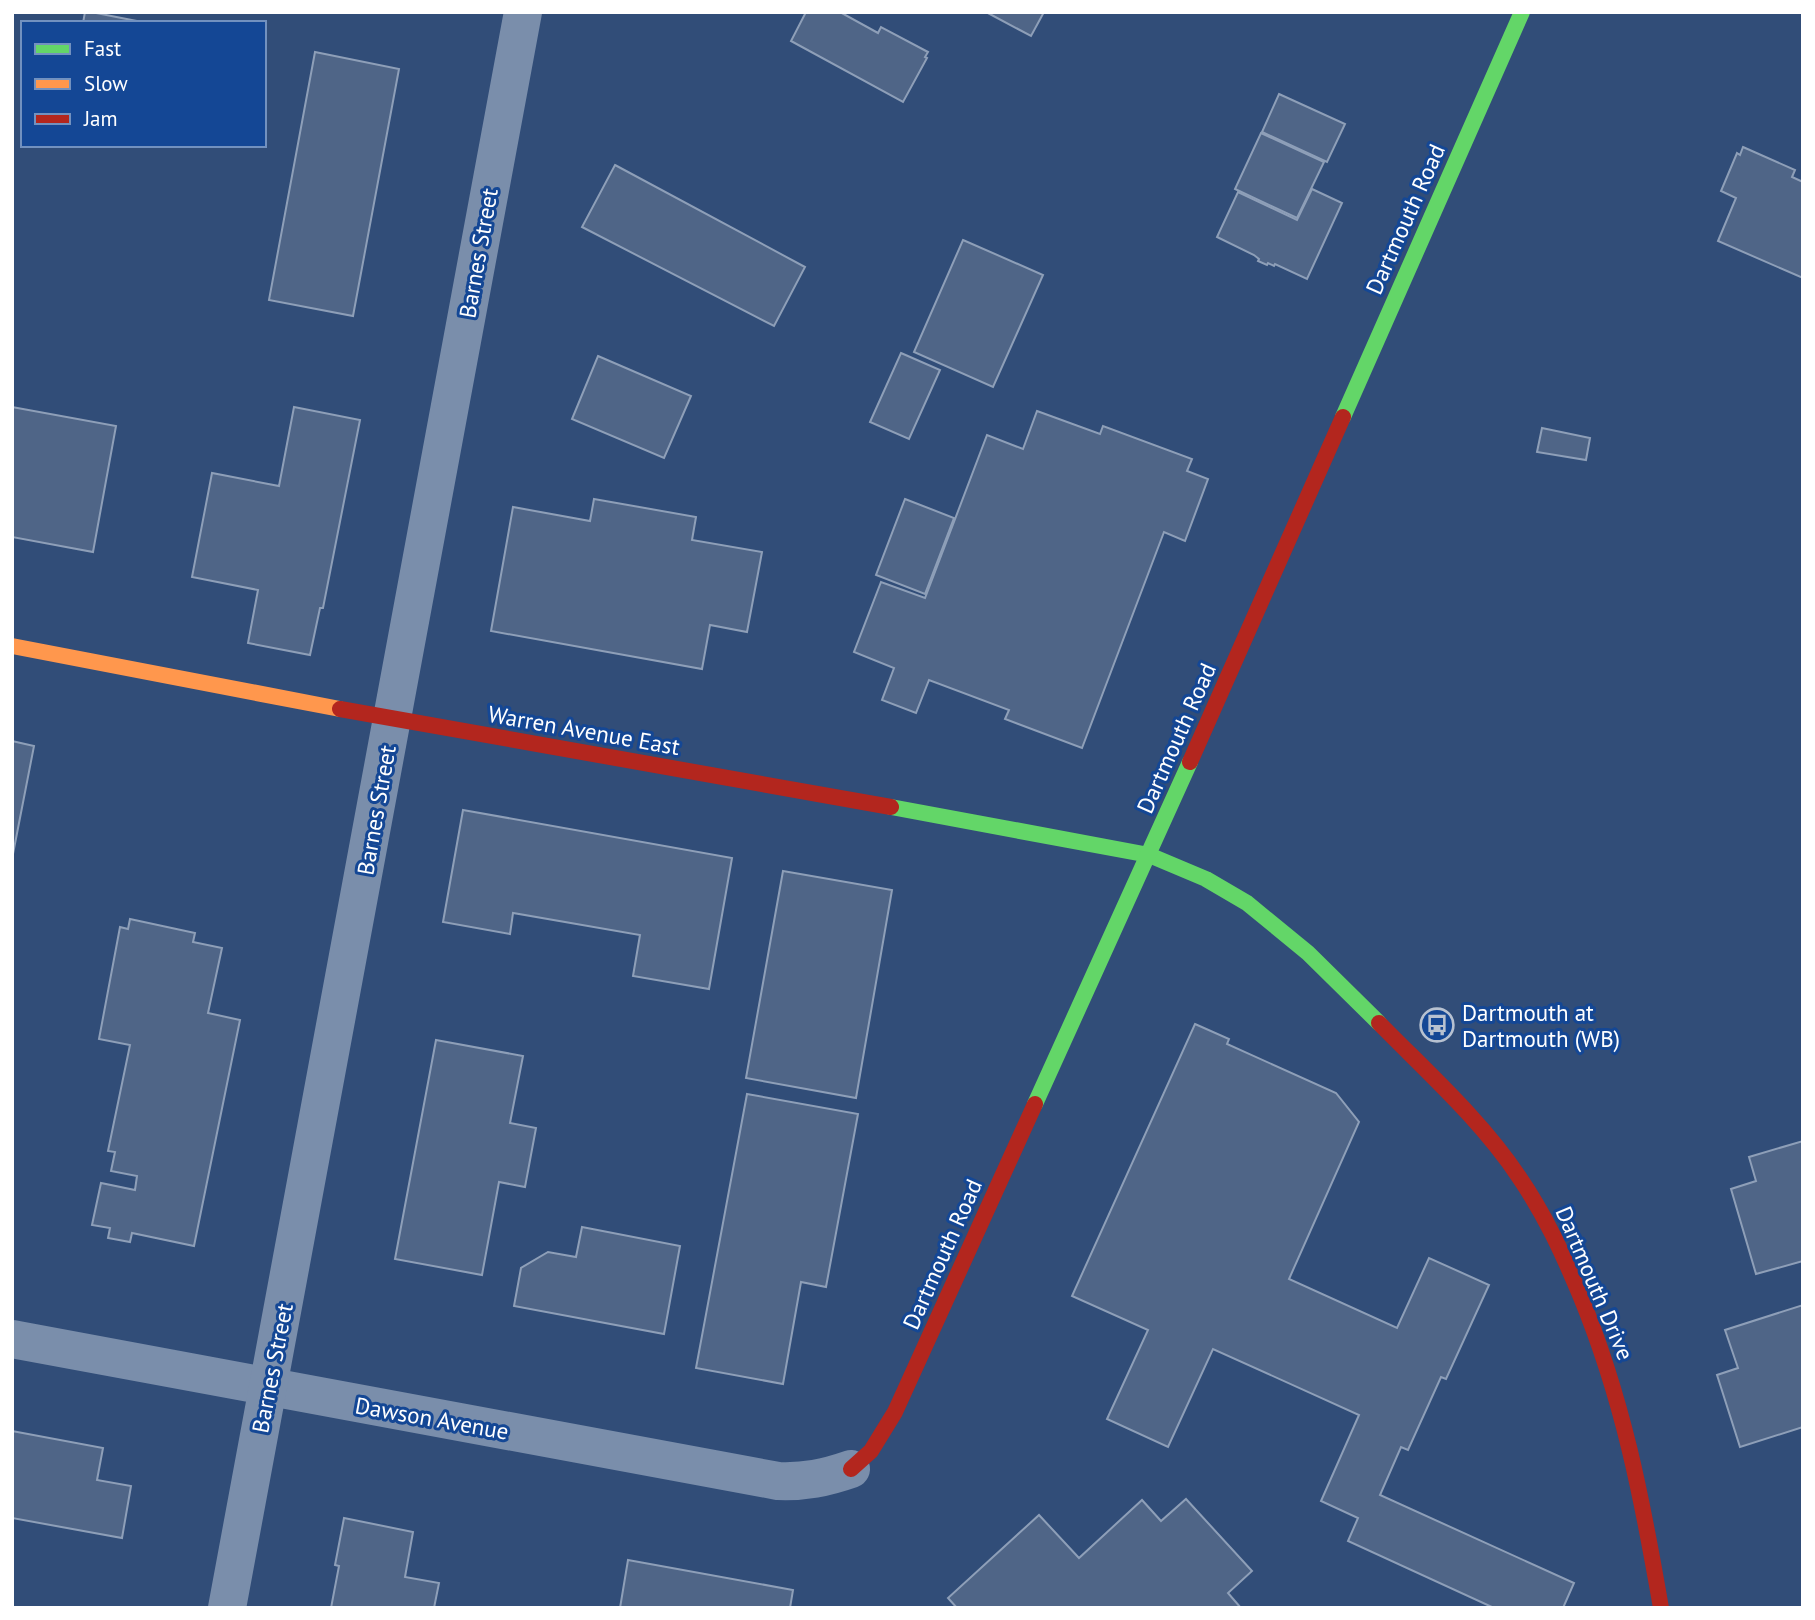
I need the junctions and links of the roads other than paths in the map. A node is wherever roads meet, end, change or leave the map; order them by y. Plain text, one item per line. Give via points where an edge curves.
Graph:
1 (523, 12) edge
2 (1521, 12) edge
3 (12, 646) edge
4 (393, 719) junction
5 (1149, 855) junction
6 (12, 1339) edge
7 (269, 1388) junction
8 (850, 1469) joint
9 (227, 1608) edge
10 (1661, 1608) edge

1 - 4 street, Barnes Street
2 - 5 street, Dartmouth Road
3 - 4 street, Warren Avenue East
4 - 5 street, Warren Avenue East
4 - 7 street, Barnes Street
5 - 8 street, Dartmouth Road via 895,1412 877,1446
5 - 10 street, Dartmouth Drive via 1206,879 1247,903 1308,953 1473,1120 1518,1175 1554,1233 1600,1344 1643,1501
6 - 7 street, Dawson Avenue
7 - 8 street, Dawson Avenue via 778,1481 804,1482
7 - 9 street, Barnes Street

